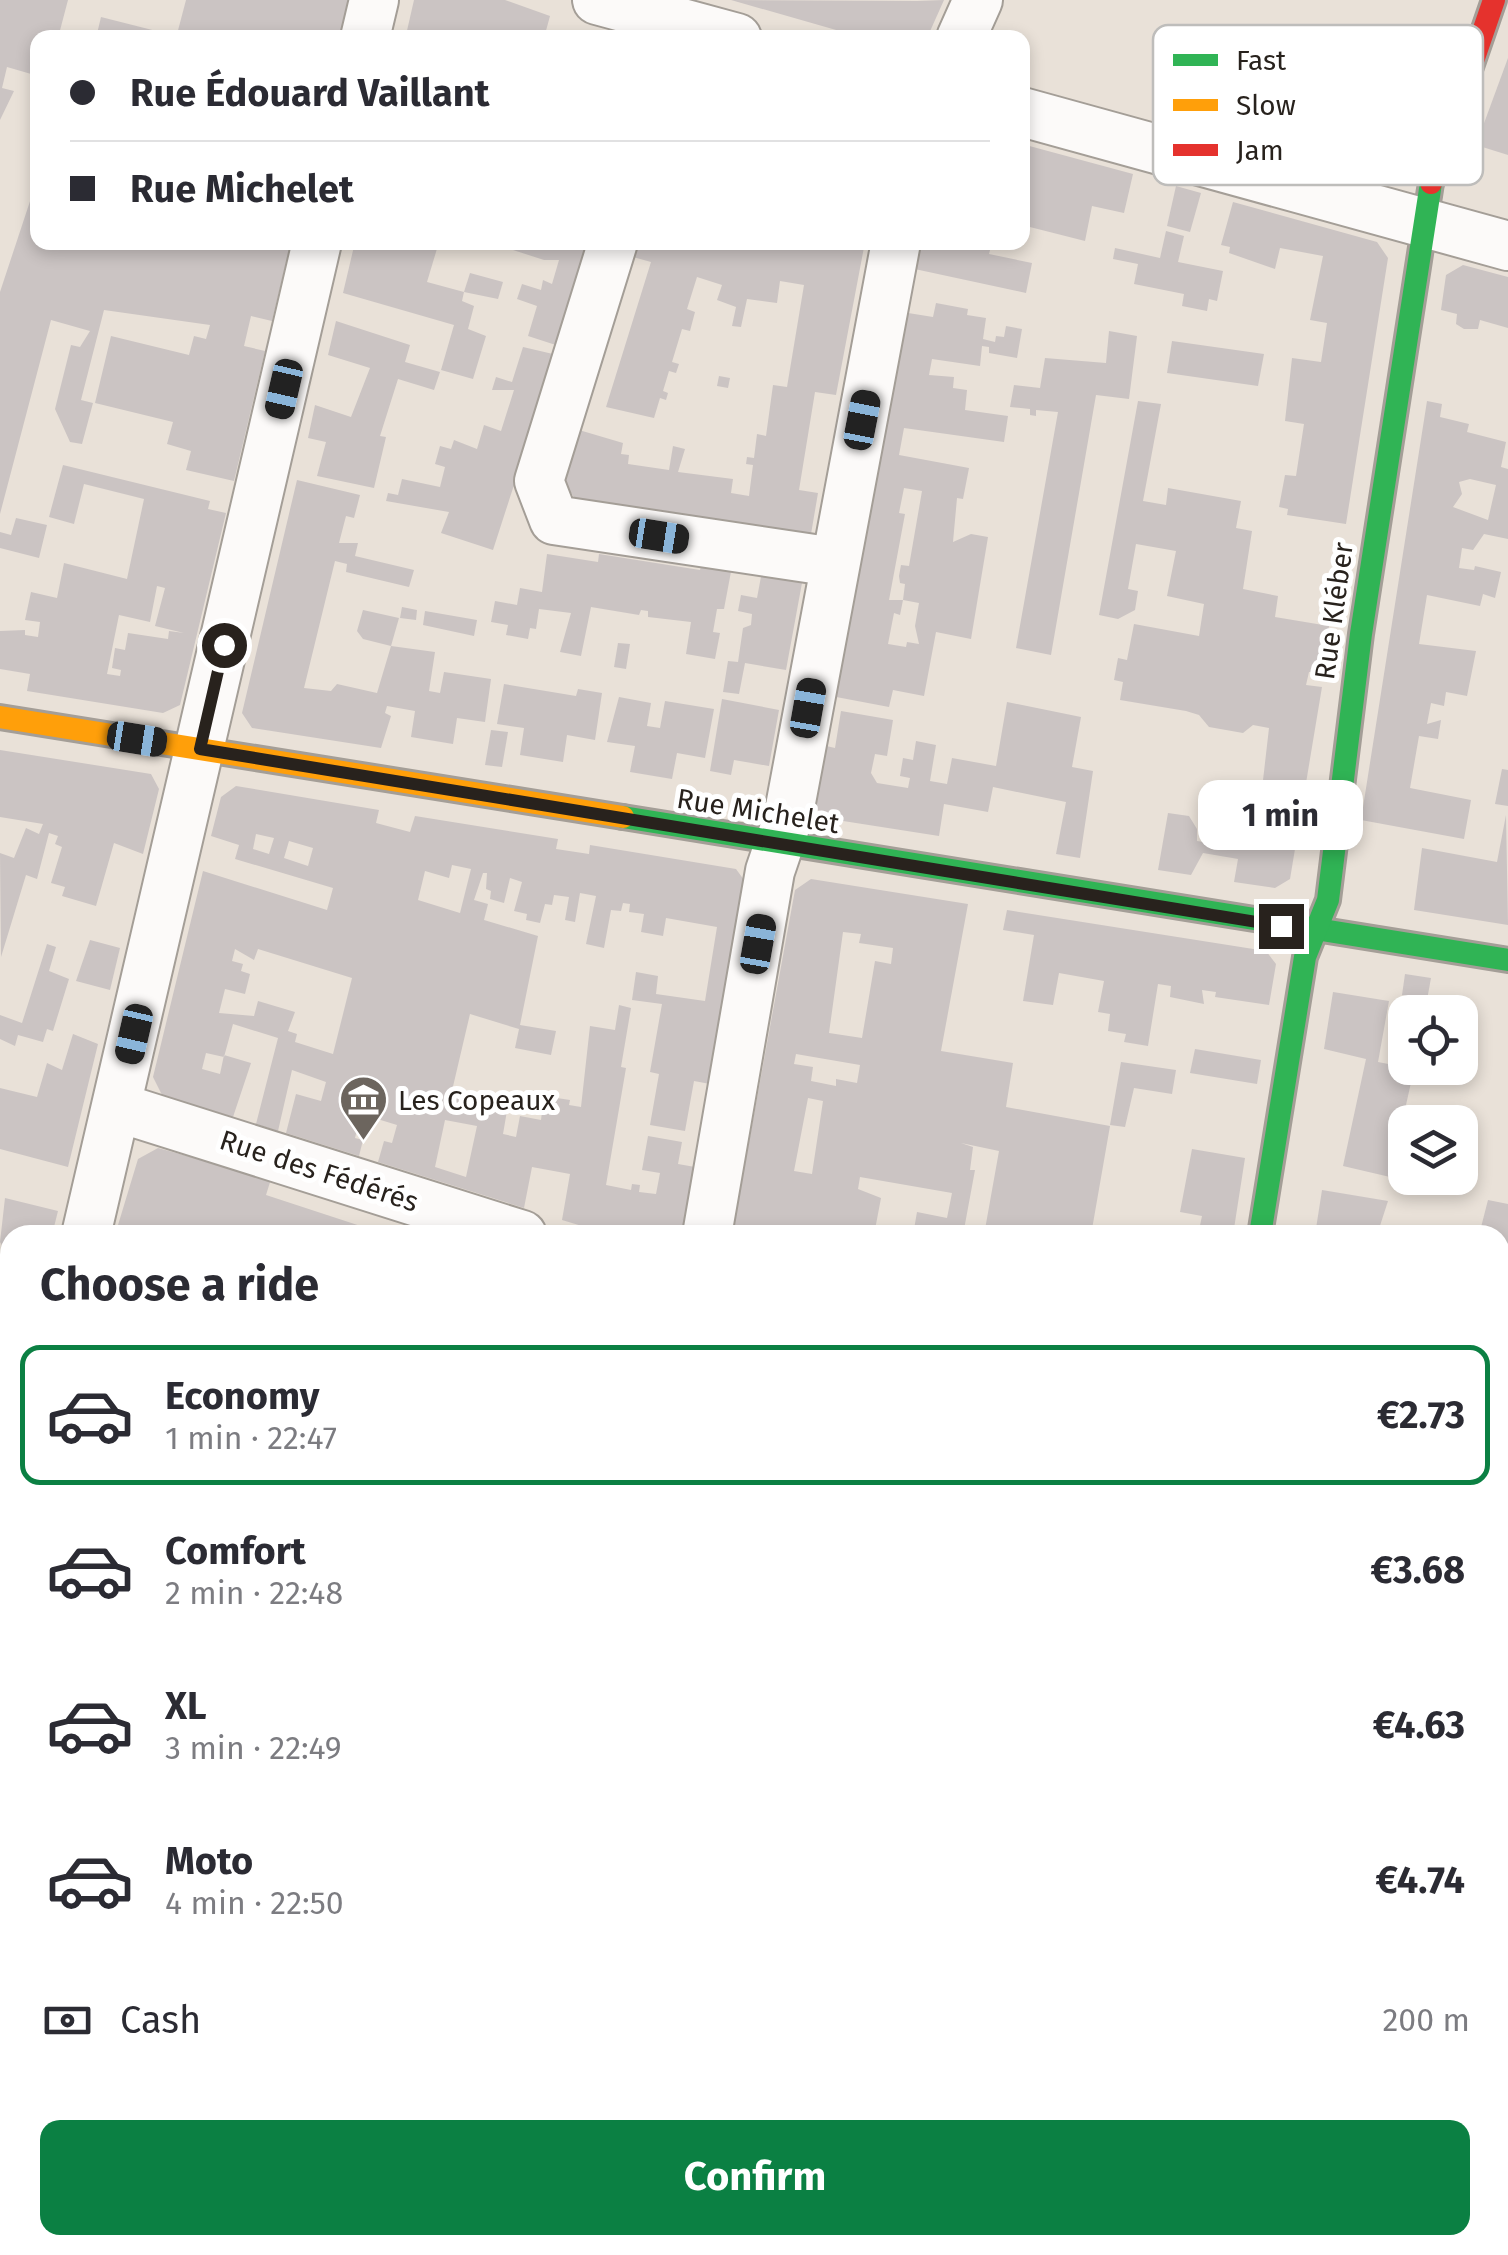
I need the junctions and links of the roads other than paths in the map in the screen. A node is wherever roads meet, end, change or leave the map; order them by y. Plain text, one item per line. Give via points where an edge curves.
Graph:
1 (374, 0) edge
2 (598, 0) edge
3 (978, 0) edge
4 (1494, 0) edge
5 (367, 30) edge
6 (679, 30) edge
7 (965, 30) edge
8 (1483, 31) edge
9 (1030, 114) edge
10 (1153, 148) edge
11 (1285, 185) edge
12 (1429, 185) edge
13 (1422, 223) junction
14 (1508, 246) edge
15 (316, 250) edge
16 (611, 250) edge
17 (894, 250) edge
18 (834, 562) junction
19 (0, 717) edge
20 (200, 749) junction
21 (778, 845) junction
22 (1314, 931) junction
23 (1508, 960) edge
24 (117, 1107) junction
25 (88, 1225) edge
26 (490, 1225) edge
27 (709, 1225) edge
28 (1262, 1225) edge

1 - 5 street
2 - 6 street
3 - 7 street
4 - 8 street, Rue Kléber
9 - 10 street
11 - 13 street
12 - 13 street, Rue Kléber
13 - 14 street
13 - 22 street, Rue Kléber via 1328,900
15 - 20 street
16 - 18 street via 539,481 554,520
17 - 18 street
18 - 21 street
19 - 20 street, Rue Michelet
20 - 21 street, Rue Michelet
20 - 24 street
21 - 22 street, Rue Michelet
21 - 27 street
22 - 23 street, Rue Michelet
22 - 28 street, Rue Kléber
24 - 25 street
24 - 26 street, Rue des Fédérés

